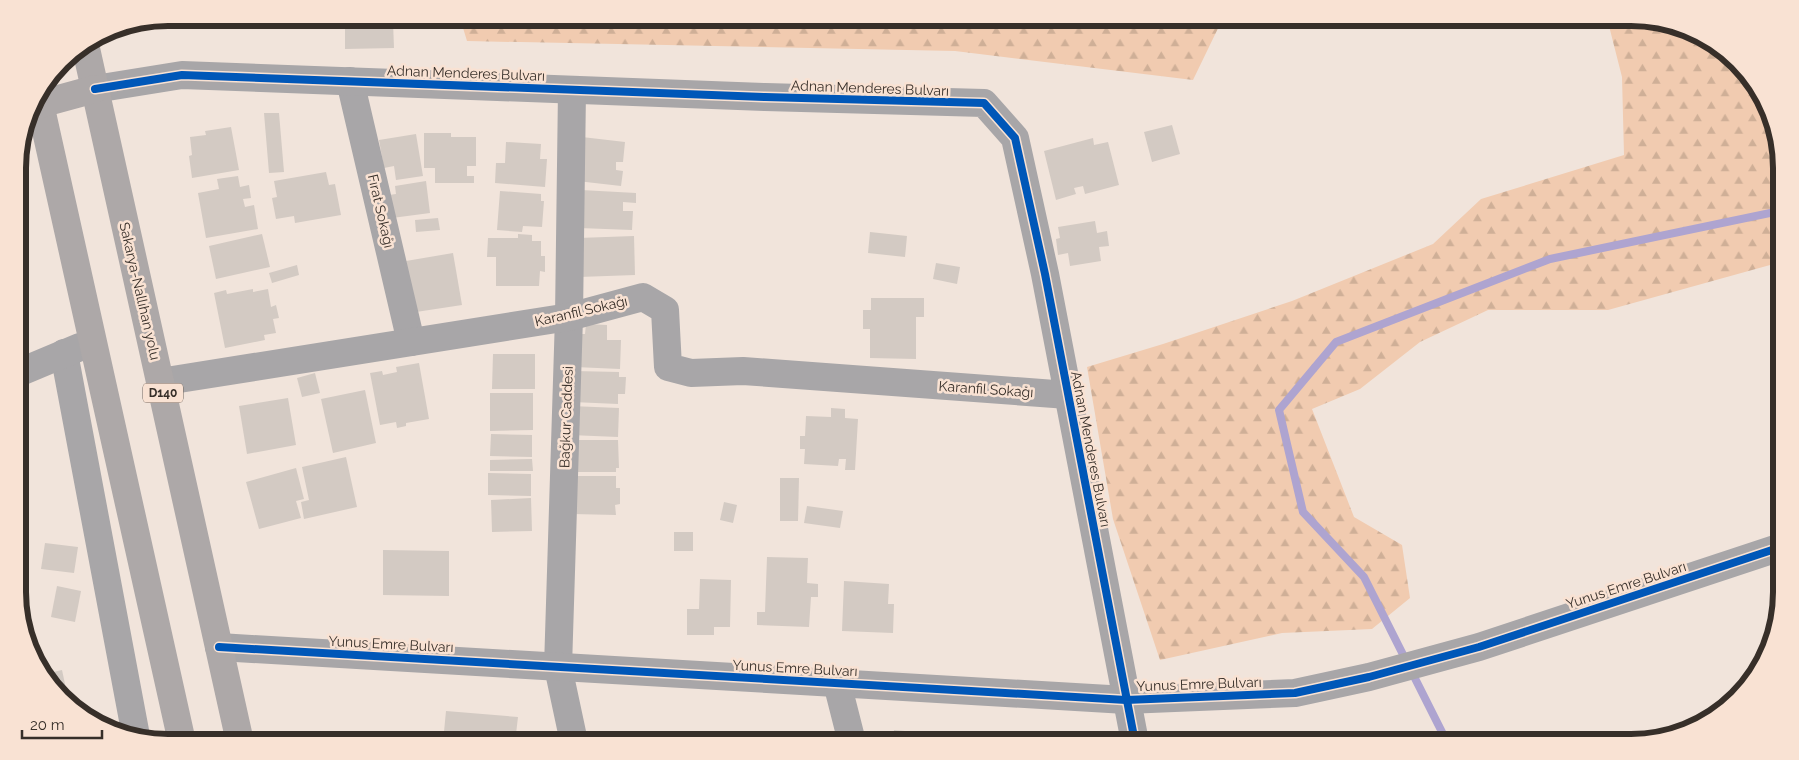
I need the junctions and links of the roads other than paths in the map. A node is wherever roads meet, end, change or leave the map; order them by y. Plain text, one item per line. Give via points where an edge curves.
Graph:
1 (87, 52) edge
2 (350, 81) junction
3 (95, 89) junction
4 (572, 90) junction
5 (44, 99) edge
6 (40, 106) edge
7 (569, 317) junction
8 (93, 342) junction
9 (411, 342) junction
10 (64, 353) junction
11 (27, 369) edge
12 (160, 382) junction
13 (1068, 395) junction
14 (1773, 550) edge
15 (219, 646) junction
16 (558, 666) junction
17 (837, 683) junction
18 (1126, 700) junction
19 (135, 730) edge
20 (1134, 733) edge
21 (180, 734) edge
22 (238, 734) edge
23 (572, 734) edge
24 (850, 734) edge

1 - 3 main road, Sakarya-Nallıhan yolu / D140
2 - 3 street, Adnan Menderes Bulvarı via 182,75
2 - 4 street, Adnan Menderes Bulvarı
2 - 9 street, Fırat Sokağı
3 - 5 main road
3 - 12 main road, Sakarya-Nallıhan yolu / D140
4 - 7 street, Bağkur Caddesi
4 - 13 street, Adnan Menderes Bulvarı via 984,103 1015,138
6 - 8 main road
7 - 9 street, Karanfil Sokağı
7 - 13 street, Karanfil Sokağı via 643,297 665,310 668,367 691,373 743,371
7 - 16 street, Bağkur Caddesi
8 - 10 street
8 - 21 main road
9 - 12 street, Karanfil Sokağı
10 - 11 street
10 - 19 street
12 - 15 main road, Sakarya-Nallıhan yolu / D140
13 - 18 street, Adnan Menderes Bulvarı
14 - 18 street, Yunus Emre Bulvarı via 1479,647 1369,677 1295,693
15 - 16 street, Yunus Emre Bulvarı
15 - 22 main road, Sakarya-Nallıhan yolu / D140
16 - 17 street, Yunus Emre Bulvarı
16 - 23 street, Bağkur Caddesi
17 - 18 street, Yunus Emre Bulvarı
17 - 24 street
18 - 20 street, Adnan Menderes Bulvarı

